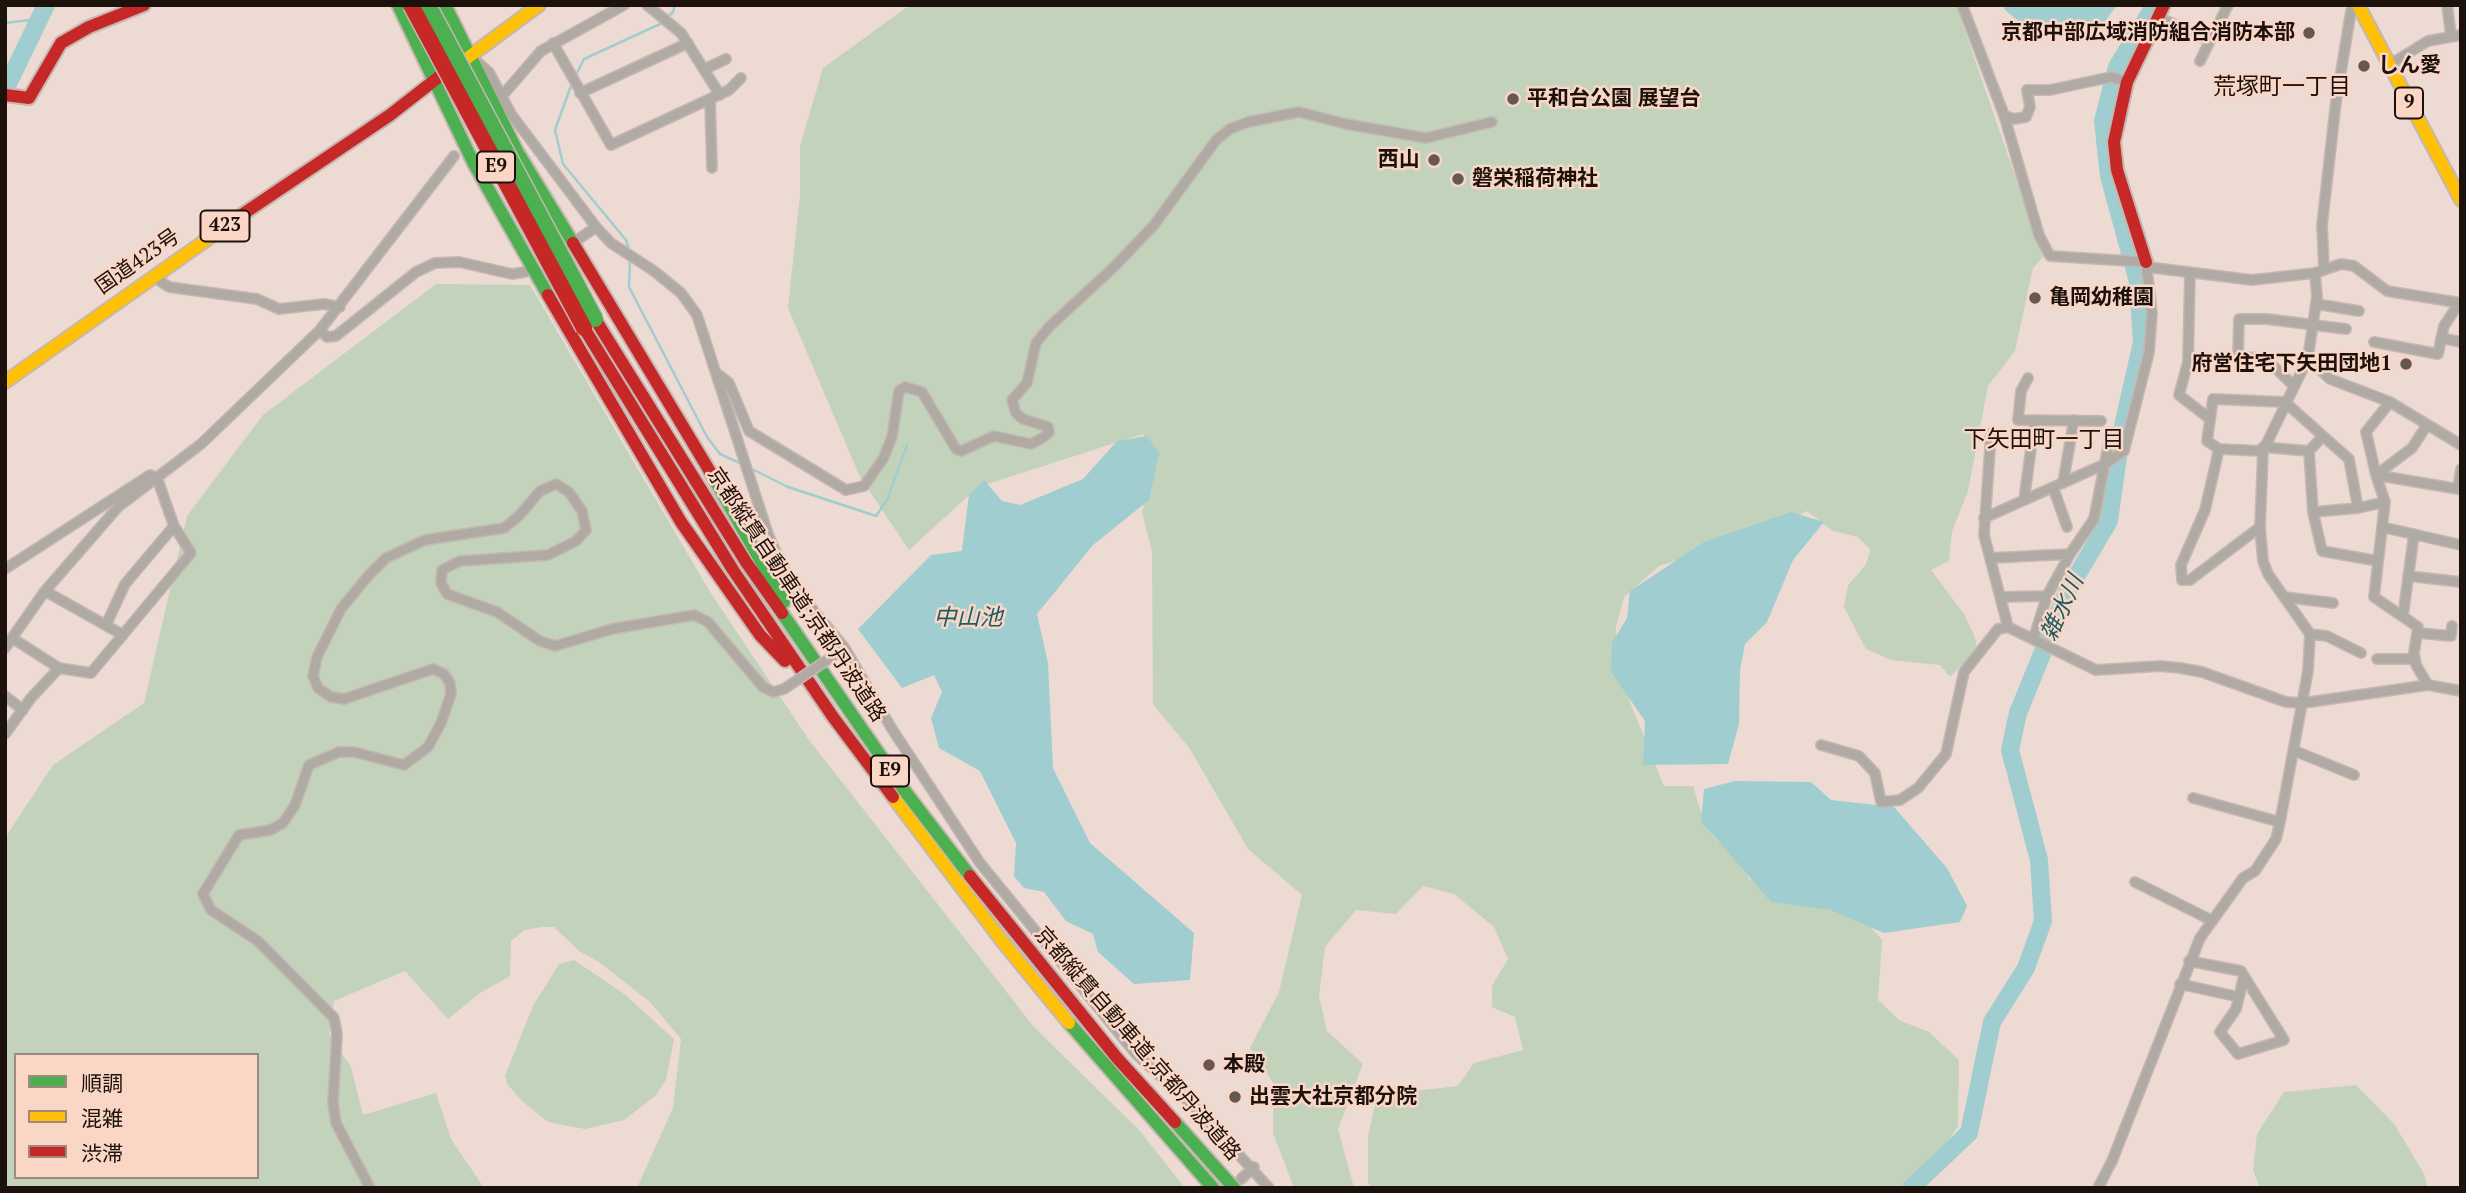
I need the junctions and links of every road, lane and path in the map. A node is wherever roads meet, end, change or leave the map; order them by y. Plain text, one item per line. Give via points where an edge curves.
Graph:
1 (144, 5) edge
2 (398, 5) edge
3 (411, 5) edge
4 (428, 5) edge
5 (445, 5) edge
6 (539, 5) edge
7 (624, 5) edge
8 (647, 5) edge
9 (1962, 5) edge
10 (2228, 5) edge
11 (2358, 5) edge
12 (2447, 5) edge
13 (2161, 11) edge
14 (2456, 36) edge
15 (2210, 41) junction
16 (553, 43) junction
17 (688, 43) junction
18 (470, 56) junction
19 (726, 59) dead end
20 (2200, 61) dead end
21 (2389, 65) junction
22 (705, 69) junction
23 (741, 78) dead end
24 (434, 81) junction
25 (2127, 82) junction
26 (575, 85) junction
27 (5, 95) edge
28 (720, 95) junction
29 (502, 96) junction
30 (710, 99) junction
31 (2004, 115) junction
32 (1492, 122) dead end
33 (454, 156) dead end
34 (712, 168) dead end
35 (2461, 200) edge
36 (596, 227) junction
37 (580, 238) dead end
38 (2146, 264) junction
39 (2324, 268) junction
40 (525, 272) dead end
41 (2190, 273) junction
42 (2315, 273) junction
43 (154, 277) junction
44 (2460, 303) edge
45 (2315, 304) junction
46 (340, 307) junction
47 (2359, 311) dead end
48 (590, 323) junction
49 (2313, 325) junction
50 (2346, 329) dead end
51 (320, 330) junction
52 (2441, 338) junction
53 (2374, 342) dead end
54 (2461, 342) edge
55 (2308, 358) junction
56 (717, 373) junction
57 (2028, 377) dead end
58 (12, 378) edge
59 (2294, 386) junction
60 (2286, 402) junction
61 (2390, 402) junction
62 (2210, 419) junction
63 (2035, 420) junction
64 (2074, 420) junction
65 (2101, 421) dead end
66 (2427, 425) junction
67 (2111, 432) dead end
68 (1991, 434) dead end
69 (2323, 436) junction
70 (2461, 445) edge
71 (2219, 449) junction
72 (2263, 449) junction
73 (2309, 451) junction
74 (2105, 464) junction
75 (2461, 468) edge
76 (2375, 475) junction
77 (157, 478) junction
78 (2063, 483) junction
79 (2053, 487) junction
80 (2024, 500) junction
81 (2385, 502) junction
82 (2358, 508) junction
83 (2314, 512) junction
84 (1984, 518) junction
85 (174, 526) junction
86 (2067, 527) dead end
87 (2260, 527) junction
88 (2382, 527) junction
89 (2414, 534) junction
90 (2461, 545) edge
91 (2070, 554) junction
92 (1992, 558) junction
93 (2378, 561) junction
94 (5, 569) edge
95 (2408, 576) junction
96 (2461, 582) edge
97 (45, 591) junction
98 (2047, 596) junction
99 (2001, 597) junction
100 (2284, 597) junction
101 (2333, 603) dead end
102 (2403, 617) junction
103 (106, 625) junction
104 (2452, 626) dead end
105 (2008, 627) junction
106 (2419, 633) junction
107 (2310, 634) junction
108 (124, 635) junction
109 (2034, 637) junction
110 (12, 639) junction
111 (5, 648) edge
112 (841, 649) junction
113 (2361, 653) dead end
114 (2377, 659) dead end
115 (2415, 659) junction
116 (60, 668) junction
117 (2428, 685) junction
118 (2461, 691) edge
119 (817, 694) junction
120 (5, 696) edge
121 (2303, 703) junction
122 (23, 710) junction
123 (5, 734) edge
124 (1821, 745) dead end
125 (2295, 751) junction
126 (2354, 775) dead end
127 (904, 790) junction
128 (2193, 798) dead end
129 (2280, 822) junction
130 (2135, 882) dead end
131 (2211, 920) junction
132 (2189, 961) junction
133 (2244, 976) junction
134 (2179, 984) junction
135 (2239, 996) junction
136 (1254, 1167) junction
137 (1238, 1184) edge
138 (370, 1188) edge
139 (1213, 1188) edge
140 (1269, 1188) edge
141 (2098, 1188) edge

1 - 27 main road via 61,43 33,93 23,100
2 - 24 main road
3 - 48 main road, 京都縦貫自動車道;京都丹波道路 / E9, bridge
4 - 48 main road, 京都縦貫自動車道;京都丹波道路 / E9, bridge
5 - 18 main road
6 - 18 main road, 国道423号
7 - 16 street
8 - 17 street
9 - 31 street
10 - 15 street
11 - 21 main road, 9
11 - 39 street via 2351,11 2336,102 2322,225
12 - 14 street
13 - 15 street
13 - 25 main road
14 - 21 street via 2428,41
15 - 20 street
16 - 26 street
16 - 29 street via 531,59
17 - 22 street
17 - 26 street
18 - 24 main road, 国道423号
18 - 29 street via 489,72
18 - 127 main road via 517,150 694,443 791,615
19 - 22 street
21 - 35 main road, 9
22 - 28 street
23 - 28 street
24 - 43 main road, 国道423号 / 423
24 - 119 main road via 512,234 674,511 760,635
25 - 31 street via 2111,77 2050,90 2027,90 2030,107 2026,117
25 - 38 main road via 2114,142
26 - 30 street via 611,145
28 - 30 street
29 - 36 street
30 - 34 street
31 - 38 street via 2039,235 2050,256
32 - 56 street via 1426,138 1299,112 1230,129 1217,139 1154,225 1036,343 1027,383 1012,400 1023,419 1048,427 1049,432 1031,444 993,436 961,452 922,392 905,387 899,391 892,437 883,459 864,486 846,490 749,431 729,383
33 - 46 street
36 - 37 street
36 - 56 street via 681,293 697,315
38 - 41 street
38 - 74 street via 2152,313 2149,352 2124,451
39 - 42 street
39 - 44 street via 2354,266 2387,291
40 - 51 street via 512,274 459,262 435,264 416,272 336,336 327,337
41 - 42 street via 2252,281
41 - 62 street via 2188,362 2179,395
42 - 45 street
43 - 46 street via 169,287 257,299 279,309 324,304
43 - 58 main road, 国道423号 / 423
44 - 52 street
45 - 47 street
45 - 49 street
46 - 51 street
48 - 119 main road, 京都縦貫自動車道;京都丹波道路 / E9 via 718,547
48 - 127 main road, 京都縦貫自動車道;京都丹波道路 / E9 via 746,562
49 - 50 street
49 - 55 street
49 - 59 street via 2239,319 2238,358 2265,358
51 - 77 street via 210,436
52 - 53 street via 2438,354
52 - 54 street
55 - 59 street
55 - 61 street via 2330,379
56 - 112 street via 769,537 789,581
57 - 63 street via 2021,391 2018,419
59 - 60 street
60 - 62 street via 2213,399
60 - 69 street
60 - 72 street
61 - 66 street
61 - 76 street via 2366,432
62 - 71 street via 2207,441
63 - 64 street
63 - 80 street
64 - 65 street
64 - 78 street
66 - 70 street
66 - 76 street via 2412,448
67 - 74 street
68 - 84 street
69 - 73 street
69 - 82 street via 2349,459
71 - 72 street
71 - 87 street via 2205,510 2180,565 2182,580 2190,580
72 - 73 street
72 - 87 street
73 - 83 street
74 - 78 street
74 - 91 street via 2094,519
75 - 76 street via 2458,489
76 - 81 street
77 - 85 street
77 - 94 street via 150,475
77 - 97 street via 118,507
78 - 79 street
79 - 80 street
79 - 86 street
80 - 84 street
81 - 82 street
81 - 88 street
82 - 83 street
83 - 93 street via 2322,551
84 - 92 street via 1984,536
85 - 103 street via 125,584
85 - 108 street via 191,553
87 - 100 street via 2263,561
88 - 89 street
88 - 93 street
89 - 90 street
89 - 95 street
91 - 92 street
91 - 98 street
92 - 99 street
93 - 102 street via 2374,597
95 - 96 street
95 - 102 street
97 - 103 street
97 - 110 street
98 - 99 street
98 - 109 street
99 - 105 street
100 - 101 street
100 - 107 street
102 - 106 street via 2418,627
103 - 108 street
104 - 106 street via 2451,636
105 - 109 street
105 - 124 street via 1998,629 1964,672 1946,754 1918,788 1900,800 1881,802 1875,772 1859,756
106 - 115 street
107 - 113 street via 2327,636
107 - 121 street
108 - 116 street via 91,674
109 - 121 street via 2096,670 2180,668 2286,702
110 - 111 street
110 - 116 street
112 - 136 street via 980,863 1019,913 1136,1054
112 - 138 street, bridge via 773,692 763,687 708,622 694,615 612,629 555,646 496,612 447,594 441,583 442,570 460,562 548,555 576,541 586,530 582,511 569,492 556,484 540,491 504,528 425,540 386,558 368,576 341,609 317,657 313,676 318,688 344,699 433,669 450,683 441,723 428,747 404,765 354,752 339,752 309,765 284,823 239,835 203,894 211,910 258,941 334,1018 336,1123
114 - 115 street
115 - 117 street
116 - 122 street
117 - 118 street
117 - 121 street
119 - 139 main road, 京都縦貫自動車道;京都丹波道路 / E9 via 1002,942
120 - 122 street
121 - 125 street
122 - 123 street
125 - 126 street
125 - 129 street
127 - 137 main road, 京都縦貫自動車道;京都丹波道路 / E9 via 1100,1037
128 - 129 street
129 - 131 street via 2276,839 2255,871 2243,878
130 - 131 street
131 - 132 street
132 - 133 street via 2241,971
132 - 134 street
133 - 135 street
133 - 135 street via 2284,1040 2238,1054 2220,1032
134 - 135 street
134 - 141 street
136 - 137 street
136 - 140 street

